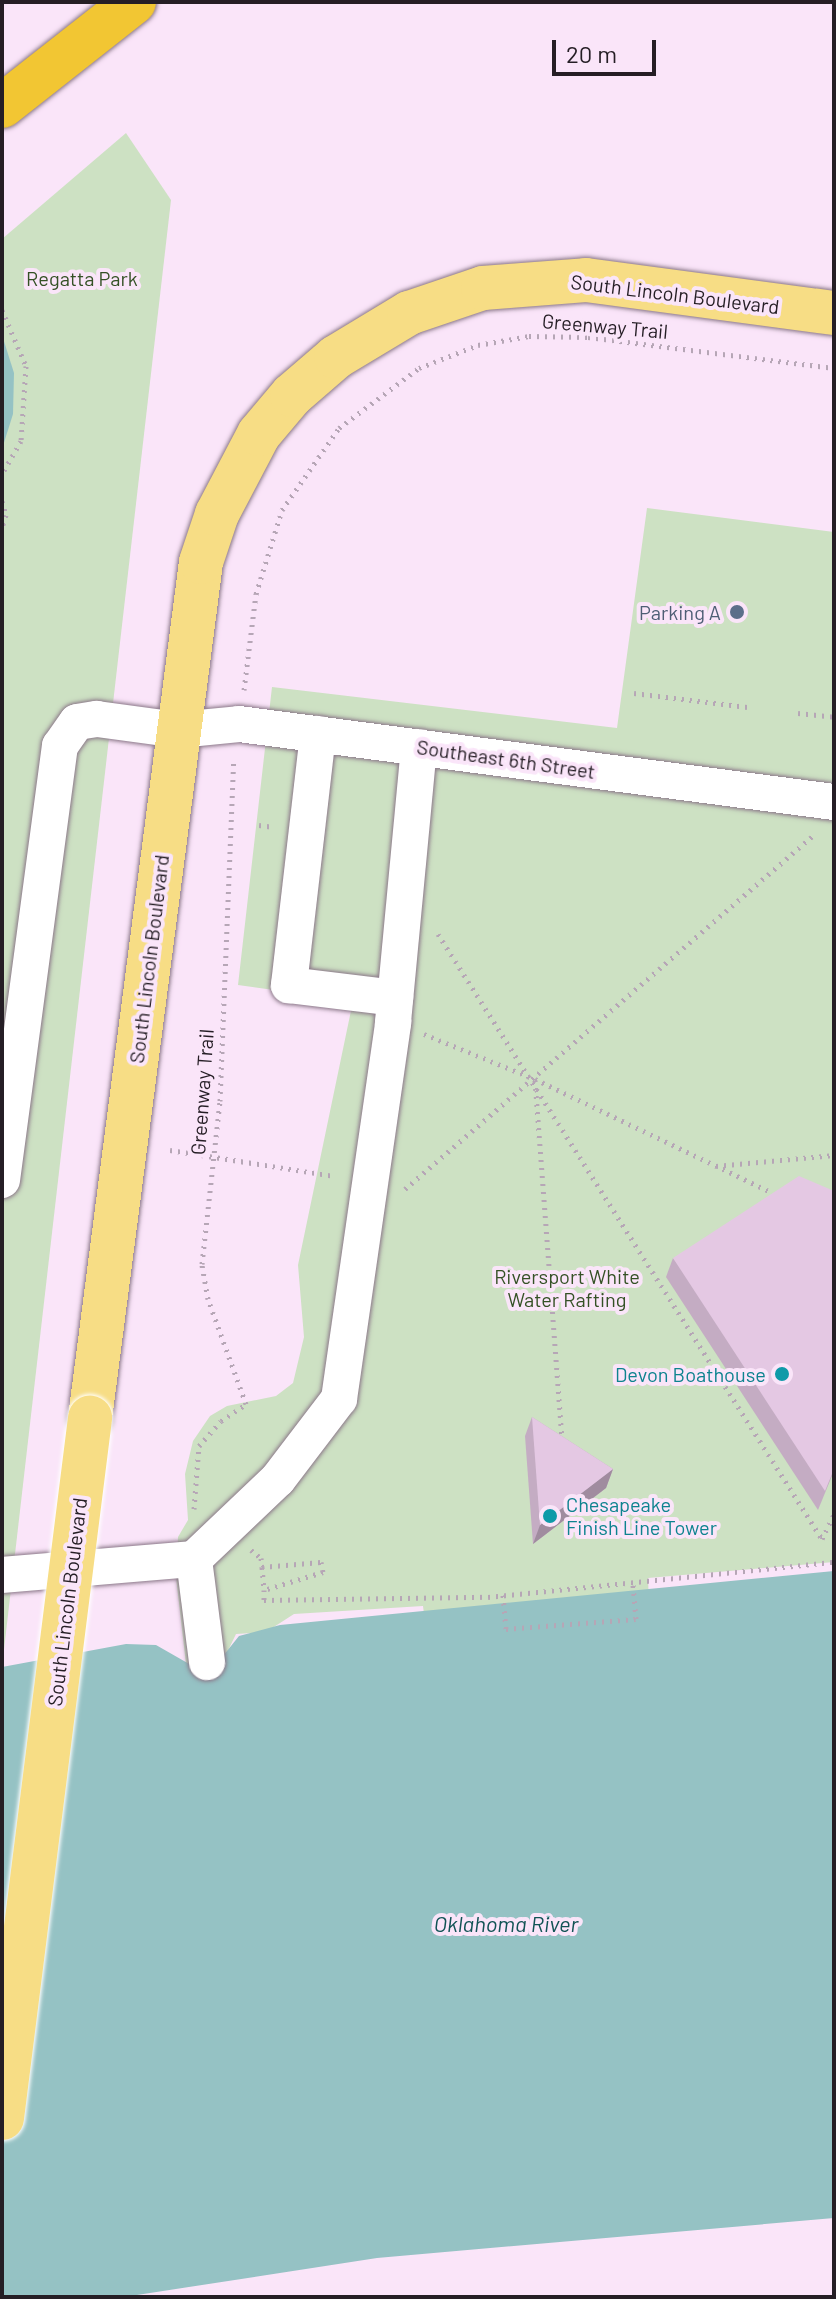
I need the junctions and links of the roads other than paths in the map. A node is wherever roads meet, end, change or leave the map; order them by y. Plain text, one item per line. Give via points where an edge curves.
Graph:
1 (134, 2) edge
2 (2, 106) edge
3 (834, 313) edge
4 (178, 730) junction
5 (318, 734) junction
6 (419, 747) junction
7 (828, 815) edge
8 (394, 1010) junction
9 (2, 1180) edge
10 (194, 1559) junction
11 (2, 1575) edge
12 (207, 1662) dead end
13 (2, 2118) edge

1 - 2 highway
3 - 4 main road, South Lincoln Boulevard via 586,280 530,282 449,298 371,334 292,395 235,475 201,562
4 - 5 street, Southeast 6th Street via 239,724
4 - 9 street, Southeast 6th Street via 89,719 63,737
4 - 13 main road, South Lincoln Boulevard, bridge
5 - 6 street, Southeast 6th Street
5 - 8 street via 289,985
6 - 7 street, Southeast 6th Street
6 - 8 street
8 - 10 street via 339,1399 278,1479
10 - 11 street
10 - 12 street

